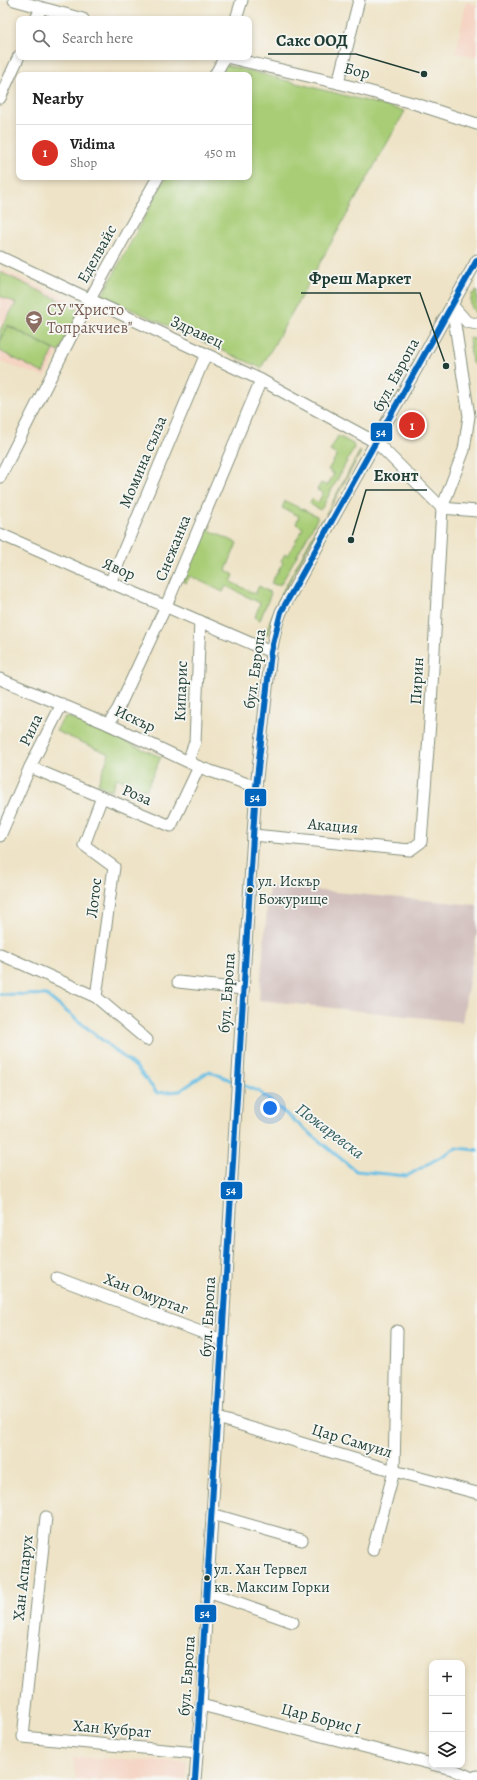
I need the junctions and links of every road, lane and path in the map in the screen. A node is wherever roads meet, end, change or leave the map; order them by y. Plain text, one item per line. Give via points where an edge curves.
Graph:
1 (14, 0) edge
2 (242, 0) edge
3 (359, 0) edge
4 (41, 8) junction
5 (37, 16) edge
6 (72, 16) edge
7 (237, 16) edge
8 (17, 60) edge
9 (224, 60) edge
10 (239, 60) edge
11 (217, 72) edge
12 (338, 82) junction
13 (0, 98) edge
14 (477, 124) edge
15 (156, 180) edge
16 (0, 257) edge
17 (477, 260) edge
18 (90, 299) junction
19 (452, 305) junction
20 (477, 324) edge
21 (206, 354) junction
22 (261, 380) junction
23 (473, 417) edge
24 (377, 443) junction
25 (0, 477) edge
26 (442, 508) junction
27 (477, 511) edge
28 (0, 534) edge
29 (110, 584) junction
30 (166, 606) junction
31 (200, 621) junction
32 (271, 652) junction
33 (0, 679) edge
34 (62, 704) junction
35 (108, 724) junction
36 (188, 761) junction
37 (30, 767) junction
38 (199, 767) junction
39 (256, 787) junction
40 (102, 798) junction
41 (253, 835) junction
42 (0, 836) edge
43 (410, 850) joint
44 (0, 954) edge
45 (178, 982) dead end
46 (243, 989) junction
47 (96, 996) junction
48 (147, 1040) dead end
49 (57, 1278) dead end
50 (397, 1331) dead end
51 (222, 1340) junction
52 (218, 1418) junction
53 (394, 1471) junction
54 (477, 1493) edge
55 (212, 1514) junction
56 (46, 1517) dead end
57 (302, 1540) dead end
58 (373, 1550) dead end
59 (208, 1592) junction
60 (293, 1622) dead end
61 (201, 1705) junction
62 (23, 1737) joint
63 (197, 1753) junction
64 (429, 1764) edge
65 (447, 1768) edge
66 (477, 1776) edge
67 (195, 1780) edge

1 - 4 street
2 - 7 street
3 - 12 street
4 - 5 street
4 - 6 street
8 - 13 street
9 - 11 street
10 - 12 street, Бор
12 - 14 street, Бор
15 - 18 street, Еделвайс
16 - 18 street, Здравец
17 - 19 street, бул. Европа
18 - 21 street, Здравец
18 - 25 street, Еделвайс
19 - 20 street via 467,322
19 - 23 street
19 - 24 street, бул. Европа
21 - 22 street, Здравец
21 - 29 street, Момина сълза
22 - 24 street, Здравец
22 - 30 street, Снежанка
23 - 26 street via 464,450
24 - 26 street, Здравец
24 - 32 street, бул. Европа via 281,612
26 - 27 street
26 - 43 street, Пирин via 421,842
28 - 29 street, Явор
29 - 30 street, Явор
30 - 31 street, Явор
30 - 35 street, Снежанка via 118,709
31 - 32 street, Явор
31 - 36 street, Кипарис via 195,742
32 - 39 street, бул. Европа
33 - 34 street, Искър
34 - 35 street, Искър
34 - 37 street, Рила
35 - 36 street, Искър
36 - 38 street, Искър
37 - 40 street, Роза
37 - 42 street, Рила
38 - 39 street, Искър
38 - 40 street, Роза via 171,826
39 - 41 street, бул. Европа
40 - 47 street, Лотос via 84,845 114,866
41 - 43 street, Акация
41 - 46 street, бул. Европа
44 - 47 street
45 - 46 street
46 - 51 street, бул. Европа
47 - 48 street
49 - 51 street, Хан Омуртаг
50 - 53 street
51 - 52 street, бул. Европа
52 - 53 street, Цар Самуил
52 - 55 street, бул. Европа
53 - 54 street, Цар Самуил
53 - 58 street
55 - 57 street
55 - 59 street, бул. Европа
56 - 62 street, Хан Аспарух
59 - 60 street
59 - 61 street, бул. Европа
61 - 63 street, бул. Европа
61 - 64 street, Цар Борис I
62 - 63 street, Хан Кубрат
63 - 67 street, бул. Европа
65 - 66 street, Цар Борис I via 472,1778

